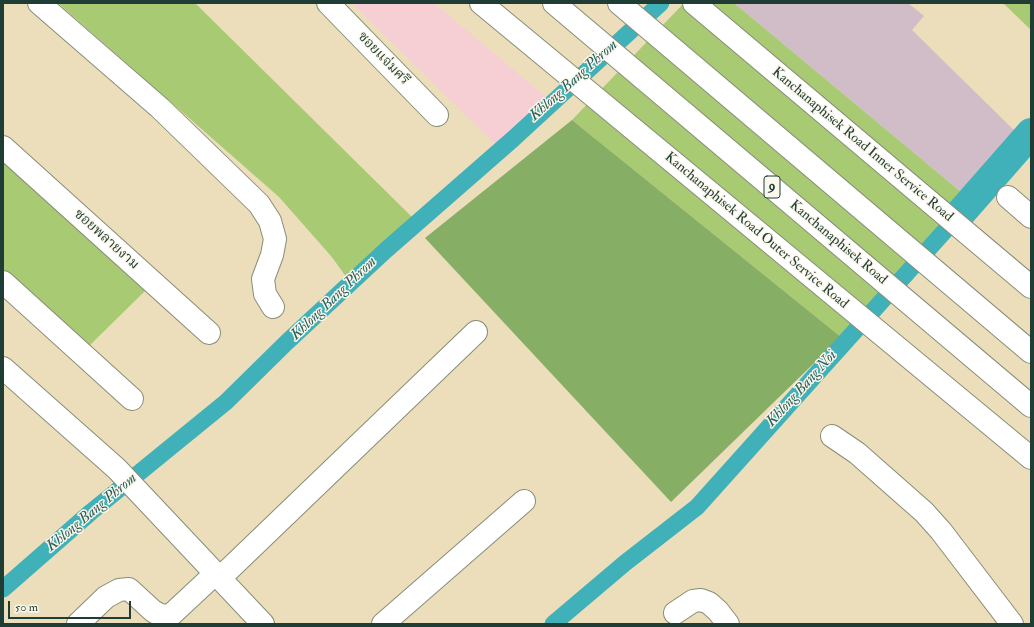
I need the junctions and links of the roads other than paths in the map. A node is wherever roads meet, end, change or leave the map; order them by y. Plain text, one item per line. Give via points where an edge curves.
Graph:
1 (39, 3) edge
2 (328, 3) edge
3 (554, 3) edge
4 (619, 3) edge
5 (694, 3) edge
6 (489, 9) edge
7 (437, 116) dead end
8 (3, 147) edge
9 (1008, 196) dead end
10 (1031, 216) edge
11 (3, 282) edge
12 (1031, 287) edge
13 (273, 307) dead end
14 (476, 332) dead end
15 (209, 333) dead end
16 (1023, 345) edge
17 (3, 368) edge
18 (132, 399) dead end
19 (1031, 406) edge
20 (832, 436) dead end
21 (1031, 458) edge
22 (524, 501) dead end
23 (218, 576) junction
24 (676, 613) dead end
25 (78, 624) edge
26 (263, 624) edge
27 (383, 624) edge
28 (728, 624) edge
29 (1012, 624) edge

1 - 13 main road via 160,108 258,204 270,222 274,239 272,255 263,279 265,294
2 - 7 main road, ซอยแจ่มศรี
3 - 19 main road, Kanchanaphisek Road / 9
4 - 16 main road
5 - 12 main road, Kanchanaphisek Road Inner Service Road
6 - 21 main road, Kanchanaphisek Road Outer Service Road
8 - 15 main road, ซอยพลายงาม
9 - 10 main road
11 - 18 main road
14 - 23 main road
17 - 23 main road via 117,469
20 - 29 main road via 881,472 924,512
22 - 27 main road
23 - 25 main road via 167,616 160,615 129,589 119,590 106,597
23 - 26 main road
24 - 28 main road via 693,601 701,600 718,611

